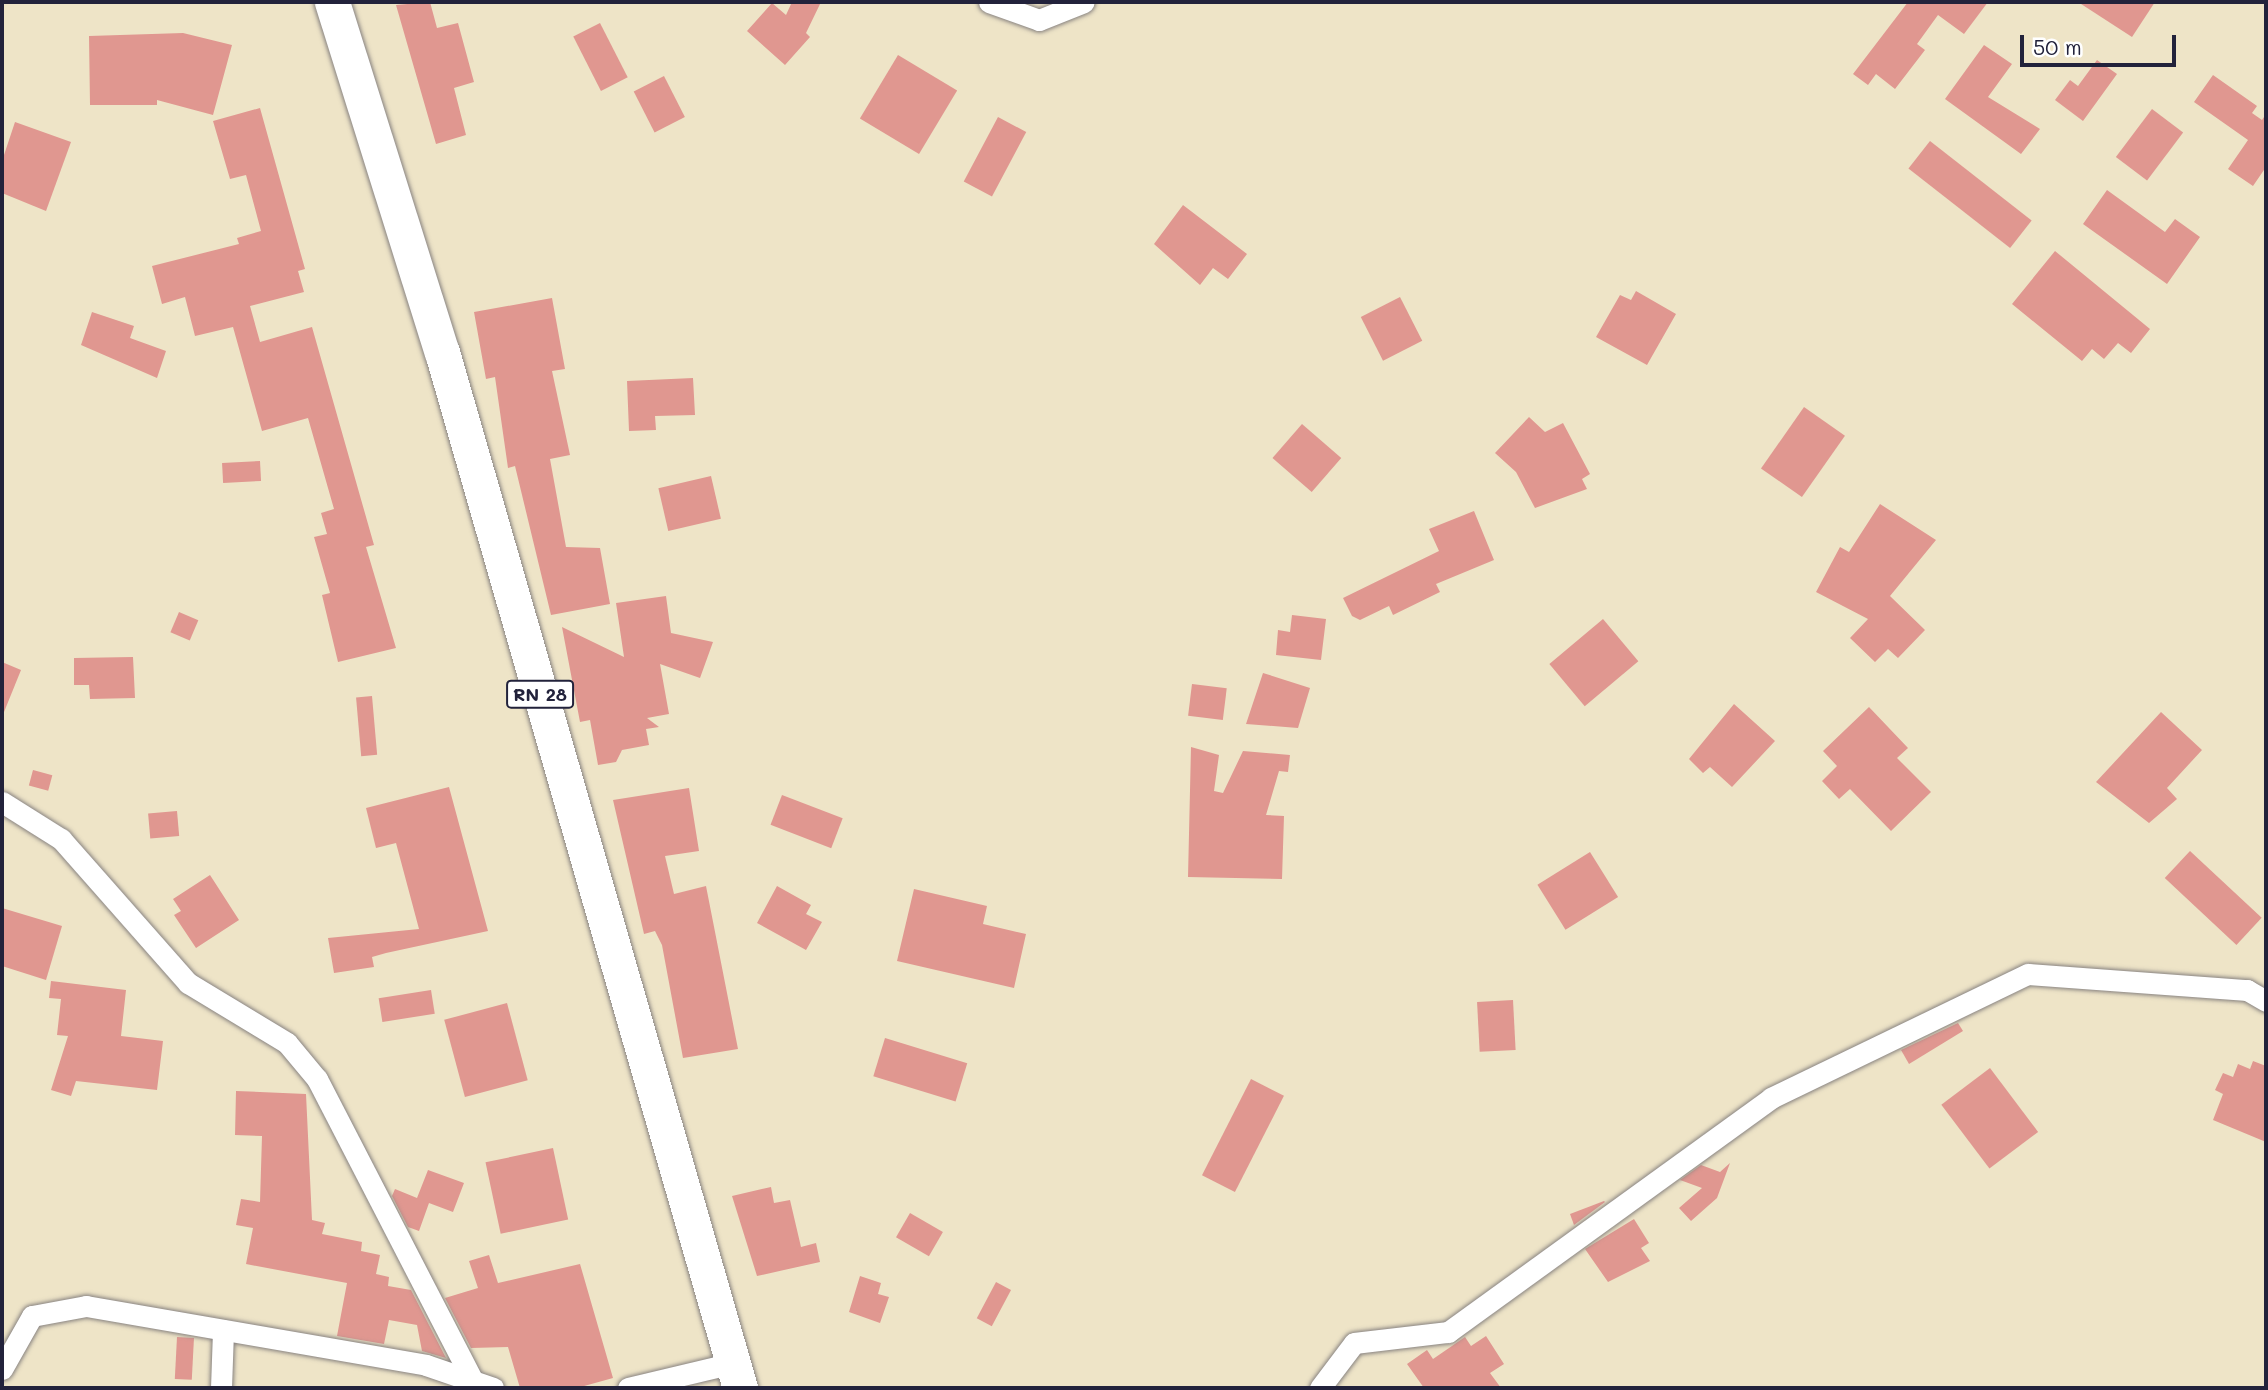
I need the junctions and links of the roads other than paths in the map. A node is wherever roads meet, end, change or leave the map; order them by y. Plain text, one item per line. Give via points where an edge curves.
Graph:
1 (332, 2) edge
2 (989, 2) edge
3 (1084, 2) edge
4 (2, 802) edge
5 (2266, 1001) edge
6 (223, 1330) junction
7 (2, 1369) edge
8 (736, 1376) edge
9 (472, 1379) junction
10 (222, 1388) edge
11 (493, 1388) edge
12 (628, 1388) edge
13 (1320, 1388) edge

1 - 8 main road, RN 28 via 442,352
2 - 3 street via 1039,20
4 - 9 street via 61,839 188,983 287,1043 317,1079
5 - 13 street via 2248,990 2028,974 1771,1098 1448,1332 1354,1343
6 - 7 street via 86,1306 54,1307 32,1316
6 - 9 street
6 - 10 street
8 - 12 street
9 - 11 street

